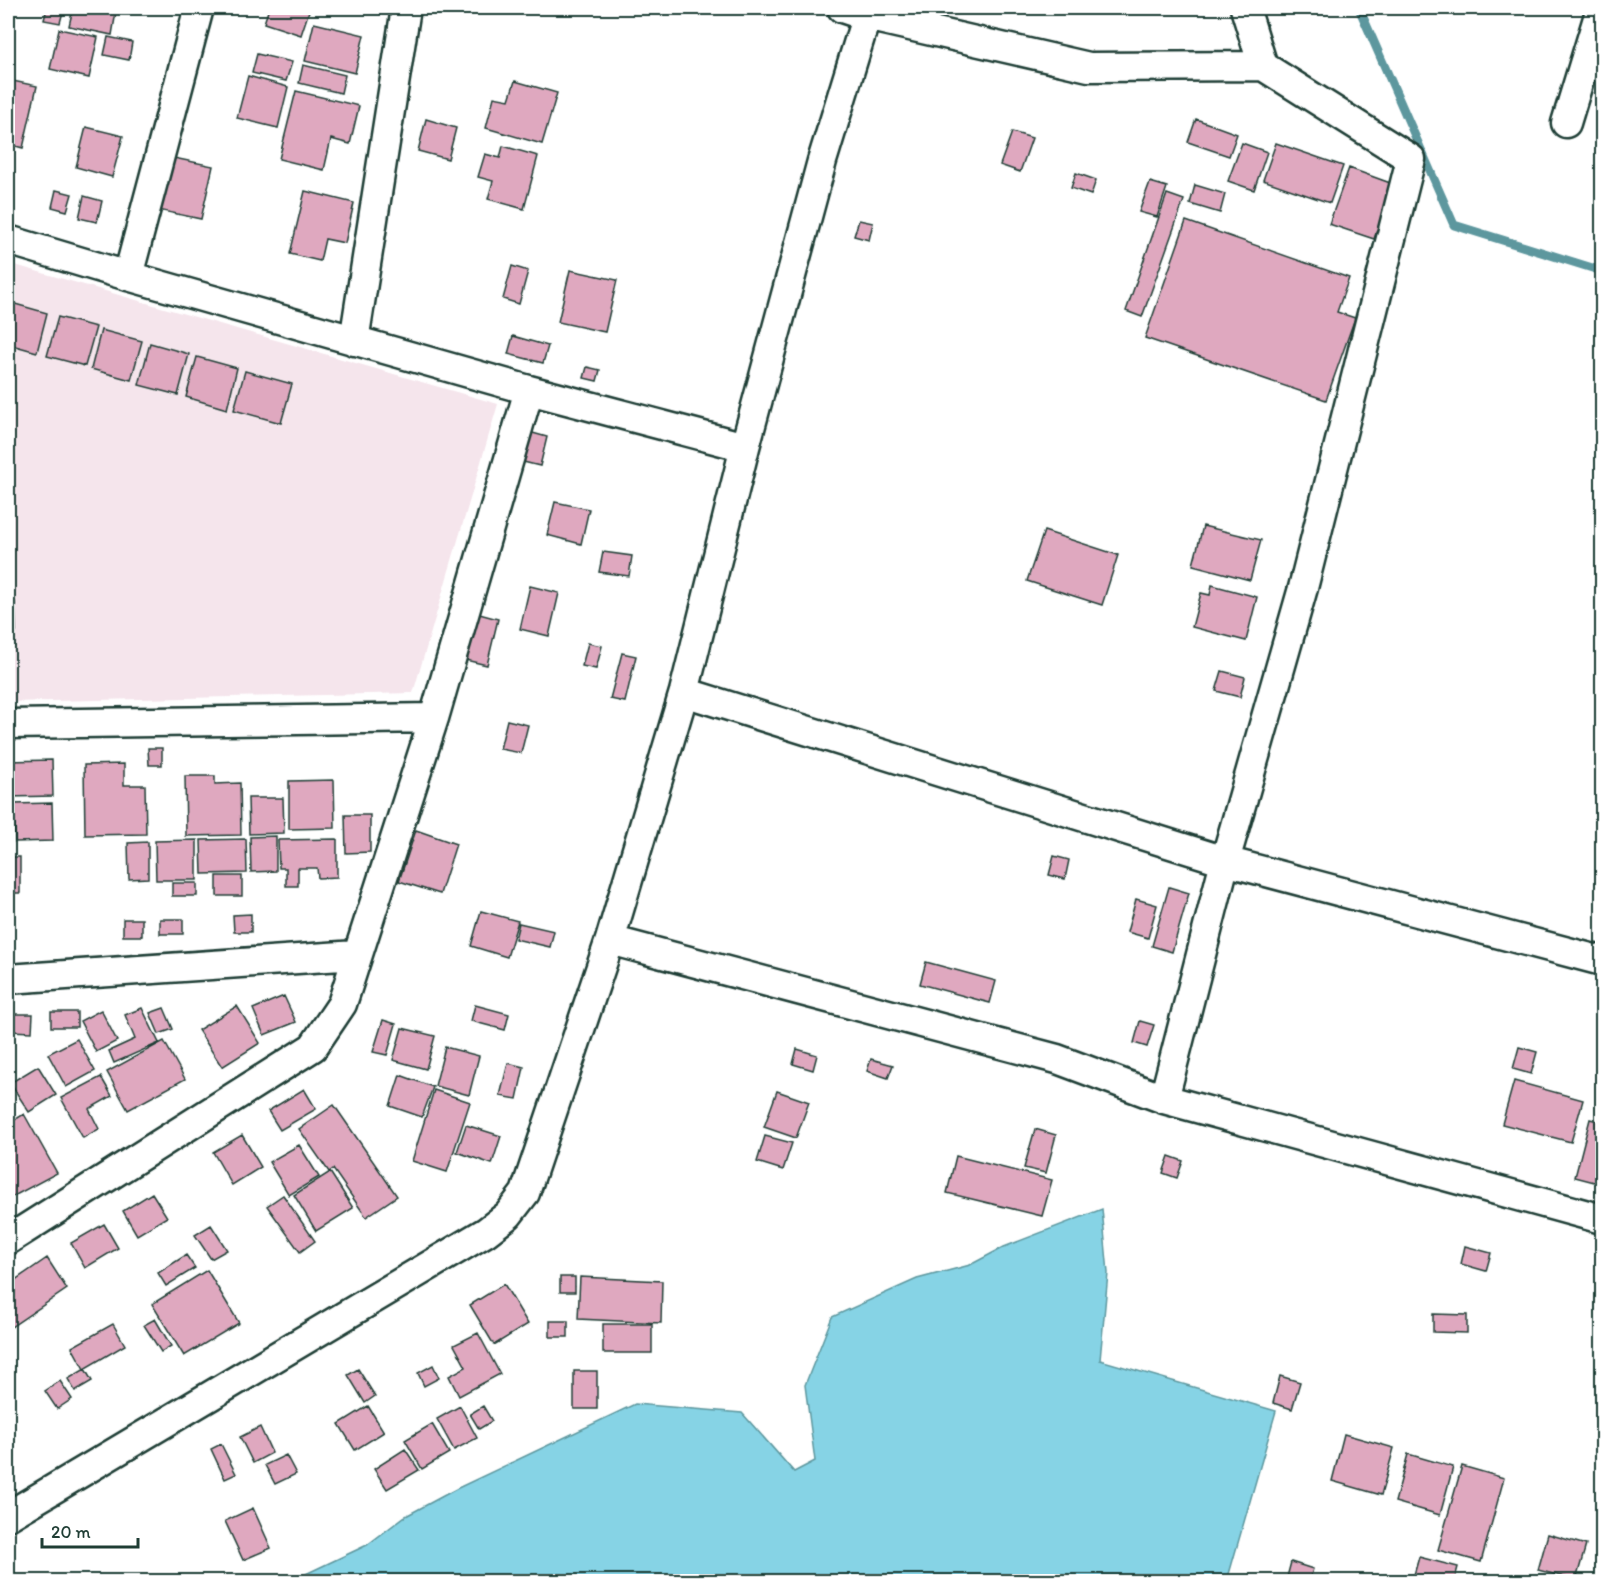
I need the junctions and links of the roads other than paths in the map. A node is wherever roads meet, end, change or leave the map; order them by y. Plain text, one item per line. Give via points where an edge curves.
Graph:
1 (199, 8) edge
2 (406, 8) edge
3 (1245, 8) edge
4 (1601, 8) edge
5 (859, 10) edge
6 (1263, 66) junction
7 (1566, 123) dead end
8 (8, 240) edge
9 (128, 276) junction
10 (354, 341) junction
11 (529, 390) junction
12 (745, 447) junction
13 (684, 692) junction
14 (434, 718) junction
15 (8, 724) edge
16 (1225, 861) junction
17 (610, 940) junction
18 (356, 955) junction
19 (1602, 962) edge
20 (8, 979) edge
21 (1164, 1099) junction
22 (1602, 1219) edge
23 (8, 1240) edge
24 (8, 1516) edge

1 - 9 street
2 - 10 street
3 - 6 street
4 - 7 street
5 - 6 street via 1089,67
5 - 12 street
6 - 16 street via 1411,159 1303,588
8 - 9 street
9 - 10 street
10 - 11 street
11 - 12 street
11 - 14 street
12 - 13 street
13 - 16 street
13 - 17 street
14 - 15 street
14 - 18 street
16 - 19 street
16 - 21 street
17 - 21 street via 1057,1059
17 - 24 street via 525,1193 508,1215 486,1232
18 - 20 street
18 - 23 street via 342,1004 313,1047
21 - 22 street

